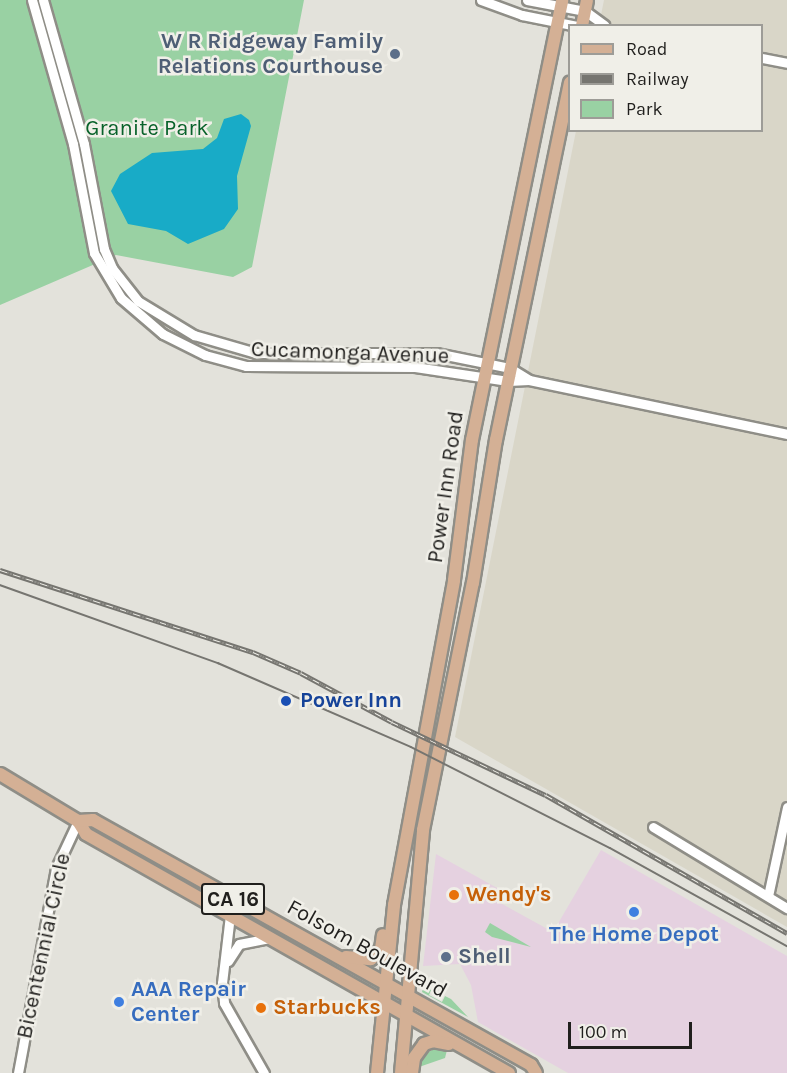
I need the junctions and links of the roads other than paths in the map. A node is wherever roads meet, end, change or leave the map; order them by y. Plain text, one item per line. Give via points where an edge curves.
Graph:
1 (32, 0) edge
2 (43, 0) edge
3 (481, 0) edge
4 (527, 0) edge
5 (562, 3) edge
6 (586, 6) edge
7 (558, 22) junction
8 (568, 24) edge
9 (582, 24) edge
10 (605, 24) edge
11 (763, 58) edge
12 (787, 63) edge
13 (568, 92) edge
14 (488, 363) junction
15 (510, 368) junction
16 (485, 377) junction
17 (529, 380) junction
18 (508, 381) junction
19 (787, 434) edge
20 (0, 774) edge
21 (787, 807) edge
22 (78, 821) junction
23 (653, 827) dead end
24 (768, 897) junction
25 (394, 905) junction
26 (787, 908) edge
27 (230, 915) junction
28 (270, 938) junction
29 (334, 955) junction
30 (223, 971) junction
31 (386, 983) junction
32 (408, 994) junction
33 (384, 1003) junction
34 (406, 1015) junction
35 (462, 1047) junction
36 (18, 1073) edge
37 (264, 1073) edge
38 (378, 1073) edge
39 (401, 1073) edge
40 (412, 1073) edge
41 (509, 1073) edge
42 (536, 1073) edge

1 - 16 street, Cucamonga Avenue via 73,144 94,253 112,288 144,321 188,348 246,366 416,367
2 - 14 street, Cucamonga Avenue via 84,144 104,249 112,268 138,301 194,335 256,353 416,351
3 - 7 street
4 - 5 street
5 - 6 street
5 - 7 main road, Power Inn Road
6 - 9 main road
6 - 10 street
7 - 8 street
7 - 14 main road, Power Inn Road
11 - 12 street
13 - 15 main road, Power Inn Road
14 - 15 street, Cucamonga Avenue
14 - 16 main road, Power Inn Road
15 - 17 street, Cucamonga Avenue
15 - 18 main road, Power Inn Road
16 - 18 street, Cucamonga Avenue
16 - 25 main road, Power Inn Road via 465,482 452,591
17 - 18 street, Cucamonga Avenue
17 - 19 street, Cucamonga Avenue
18 - 32 main road, Power Inn Road via 473,583 423,830
20 - 22 main road, Folsom Boulevard / CA 16
21 - 24 street
22 - 27 main road, Folsom Boulevard / CA 16 via 86,834
22 - 29 main road, Folsom Boulevard / CA 16 via 93,820
22 - 36 street, Bicentennial Circle via 56,868
23 - 24 street
24 - 26 street
25 - 29 main road via 386,910 381,949 375,957 366,960
25 - 31 main road, Power Inn Road
27 - 28 main road, Folsom Boulevard / CA 16
27 - 30 street
28 - 30 street via 239,944
28 - 33 main road, Folsom Boulevard / CA 16
29 - 31 main road, Folsom Boulevard / CA 16
30 - 37 street via 228,1014
31 - 32 main road, Folsom Boulevard / CA 16
31 - 33 main road, Power Inn Road
32 - 34 main road, Power Inn Road
32 - 42 main road, Folsom Boulevard via 531,1065
33 - 34 main road, Folsom Boulevard
33 - 38 main road, Power Inn Road
34 - 35 main road, Folsom Boulevard
34 - 39 main road, Power Inn Road
35 - 40 main road via 433,1041 424,1044 414,1058
35 - 41 main road, Folsom Boulevard

